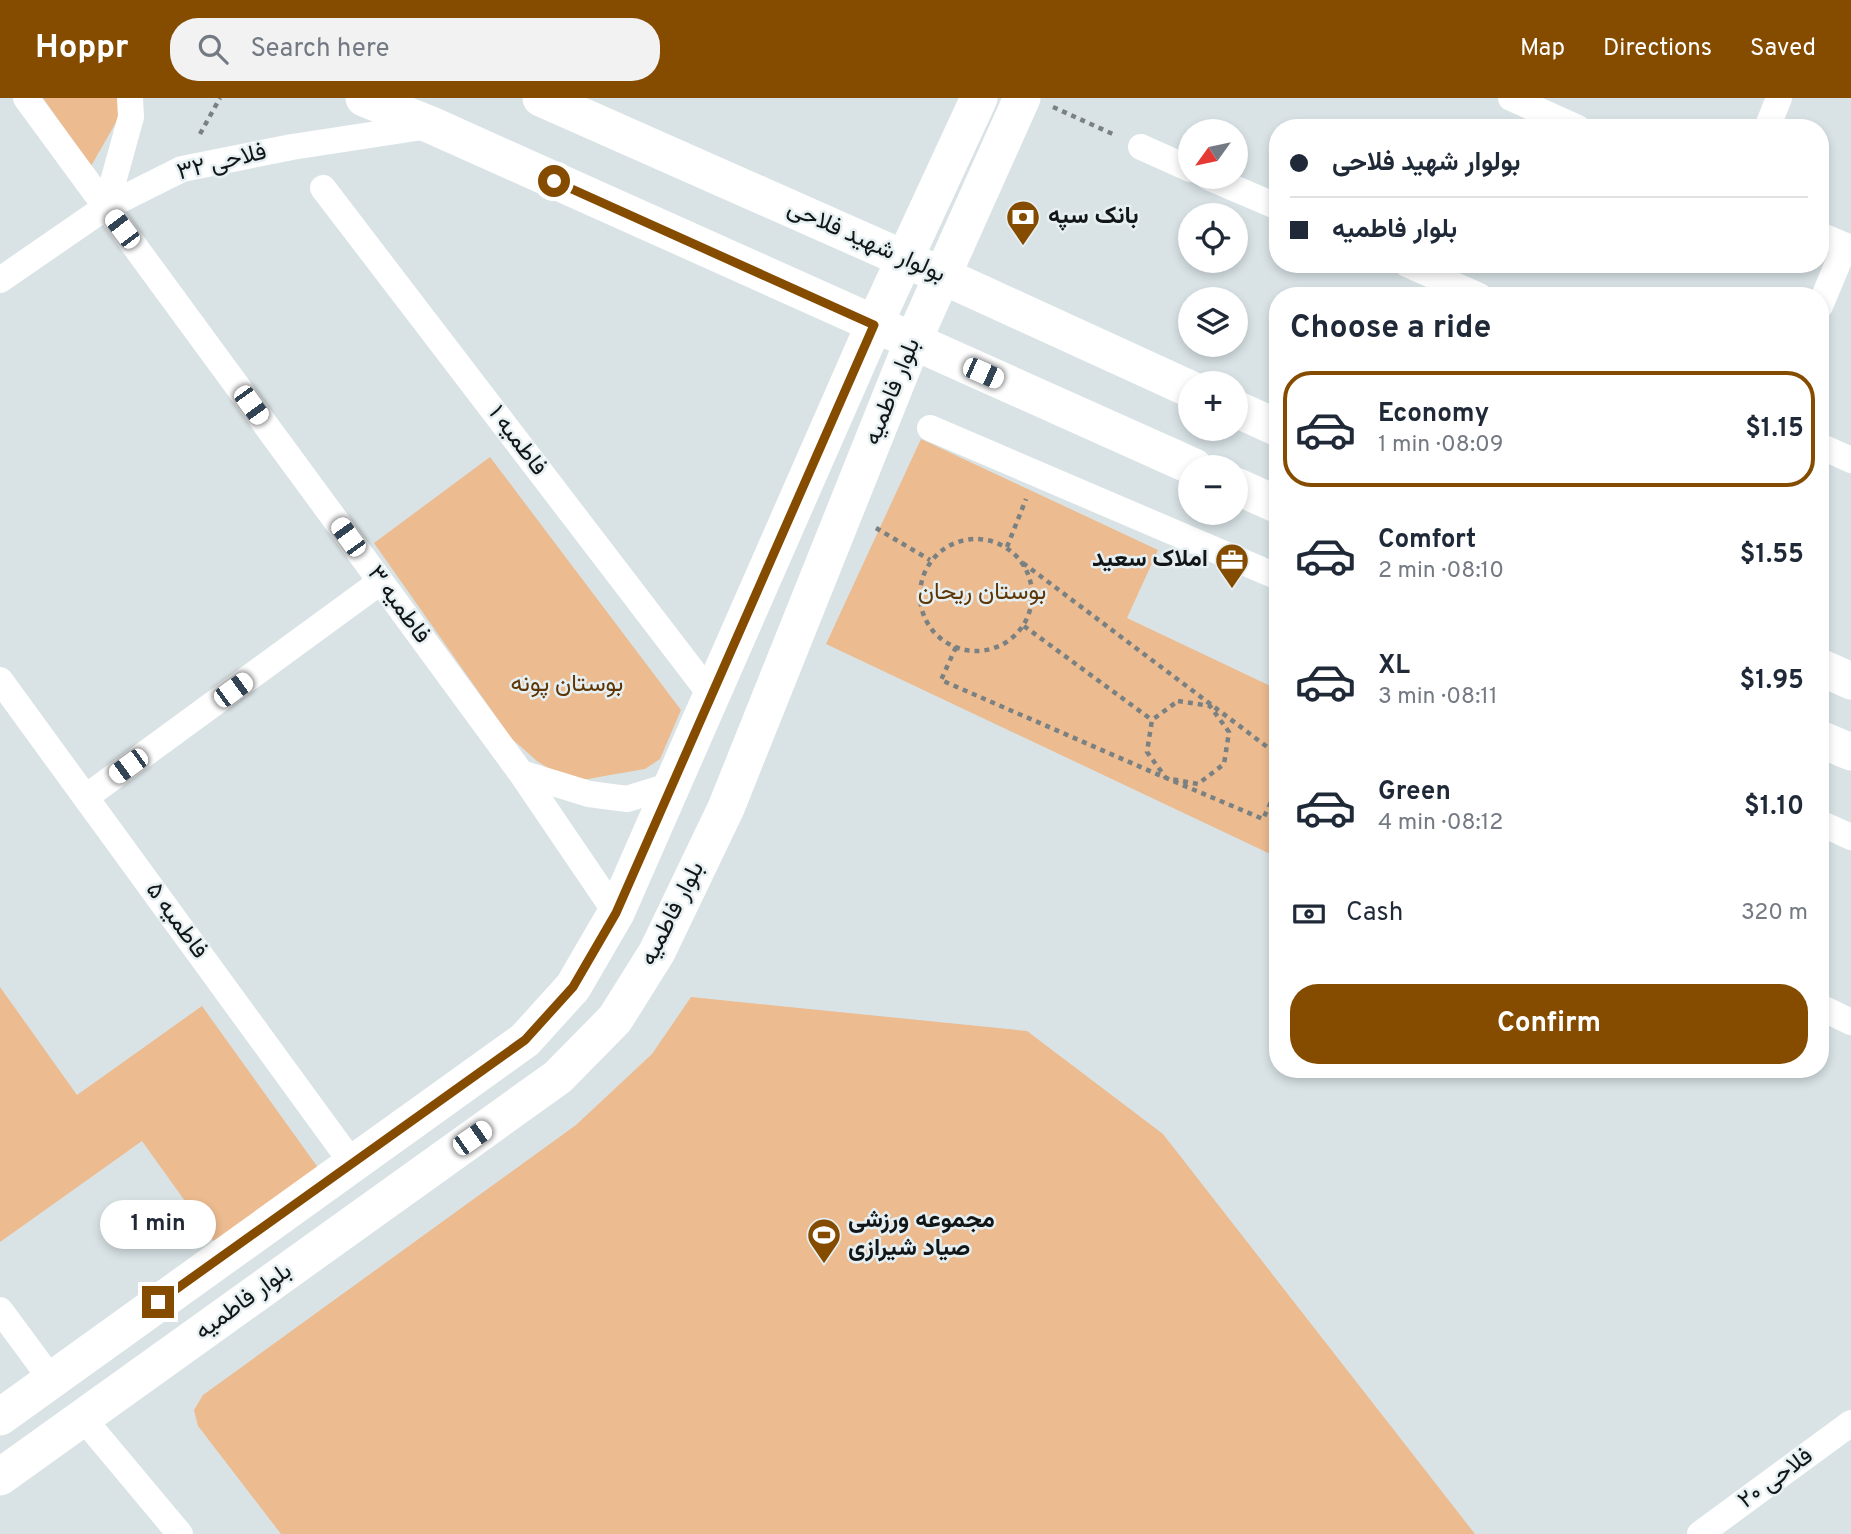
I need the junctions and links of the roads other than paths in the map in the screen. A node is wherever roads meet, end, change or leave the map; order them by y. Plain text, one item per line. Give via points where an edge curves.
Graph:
1 (26, 98) edge
2 (130, 98) edge
3 (364, 98) edge
4 (541, 98) edge
5 (979, 98) edge
6 (1511, 98) edge
7 (1779, 98) edge
8 (1034, 101) edge
9 (1558, 119) edge
10 (1771, 119) edge
11 (431, 125) junction
12 (1141, 147) road end
13 (1178, 164) edge
14 (323, 188) dead end
15 (1236, 189) edge
16 (1269, 203) edge
17 (106, 207) junction
18 (1829, 239) edge
19 (1848, 247) edge
20 (904, 260) junction
21 (1428, 273) edge
22 (943, 276) junction
23 (0, 280) edge
24 (1459, 287) edge
25 (1829, 287) edge
26 (874, 325) junction
27 (913, 341) junction
28 (1178, 384) edge
29 (1248, 414) edge
30 (1269, 424) edge
31 (930, 428) dead end
32 (1829, 450) edge
33 (1178, 460) edge
34 (1851, 460) edge
35 (1248, 491) edge
36 (1269, 501) edge
37 (1269, 573) edge
38 (380, 582) junction
39 (1829, 671) edge
40 (0, 680) edge
41 (1851, 681) edge
42 (711, 695) junction
43 (1829, 743) edge
44 (1851, 752) edge
45 (521, 774) junction
46 (672, 785) junction
47 (86, 797) junction
48 (1829, 827) edge
49 (1851, 837) edge
50 (616, 913) junction
51 (1829, 1011) edge
52 (1851, 1022) edge
53 (352, 1163) junction
54 (0, 1310) edge
55 (51, 1379) junction
56 (0, 1417) edge
57 (82, 1417) junction
58 (1851, 1423) edge
59 (0, 1477) edge
60 (180, 1534) edge
61 (1700, 1534) edge

1 - 17 street, فاطمیه ۳
2 - 17 street via 131,117
3 - 11 street
4 - 20 street, بولوار شهید فلاحی
5 - 20 street, بلوار فاطمیه
6 - 9 street
7 - 10 street
8 - 22 street, بلوار فاطمیه
11 - 17 street, فلاحی ۳۲ via 182,169
11 - 26 street
12 - 13 street
14 - 42 street, فاطمیه ۱
15 - 16 street
17 - 23 street, فلاحی ۳۲
17 - 38 street, فاطمیه ۳
18 - 19 street
19 - 25 street
20 - 22 street, بولوار شهید فلاحی
20 - 26 street, بلوار فاطمیه
21 - 24 street
22 - 27 street, بلوار فاطمیه
22 - 28 street, بولوار شهید فلاحی
26 - 27 street
26 - 42 street, بلوار فاطمیه
27 - 33 street
27 - 57 street, بلوار فاطمیه via 726,808 657,953 615,1019 558,1077
29 - 30 street
31 - 37 street
32 - 34 street
35 - 36 street
38 - 45 street, فاطمیه ۳
38 - 47 street
39 - 41 street
40 - 47 street, فاطمیه ۵
42 - 46 street, بلوار فاطمیه
43 - 44 street
45 - 46 street via 589,794 627,799
45 - 50 street, فاطمیه ۳
46 - 50 street, بلوار فاطمیه
47 - 53 street, فاطمیه ۵
48 - 49 street
50 - 53 street, بلوار فاطمیه via 573,987 525,1040
51 - 52 street
53 - 55 street, بلوار فاطمیه
54 - 55 street
55 - 56 street, بلوار فاطمیه
55 - 57 street
57 - 59 street, بلوار فاطمیه
57 - 60 street
58 - 61 street, فلاحی ۲۰

